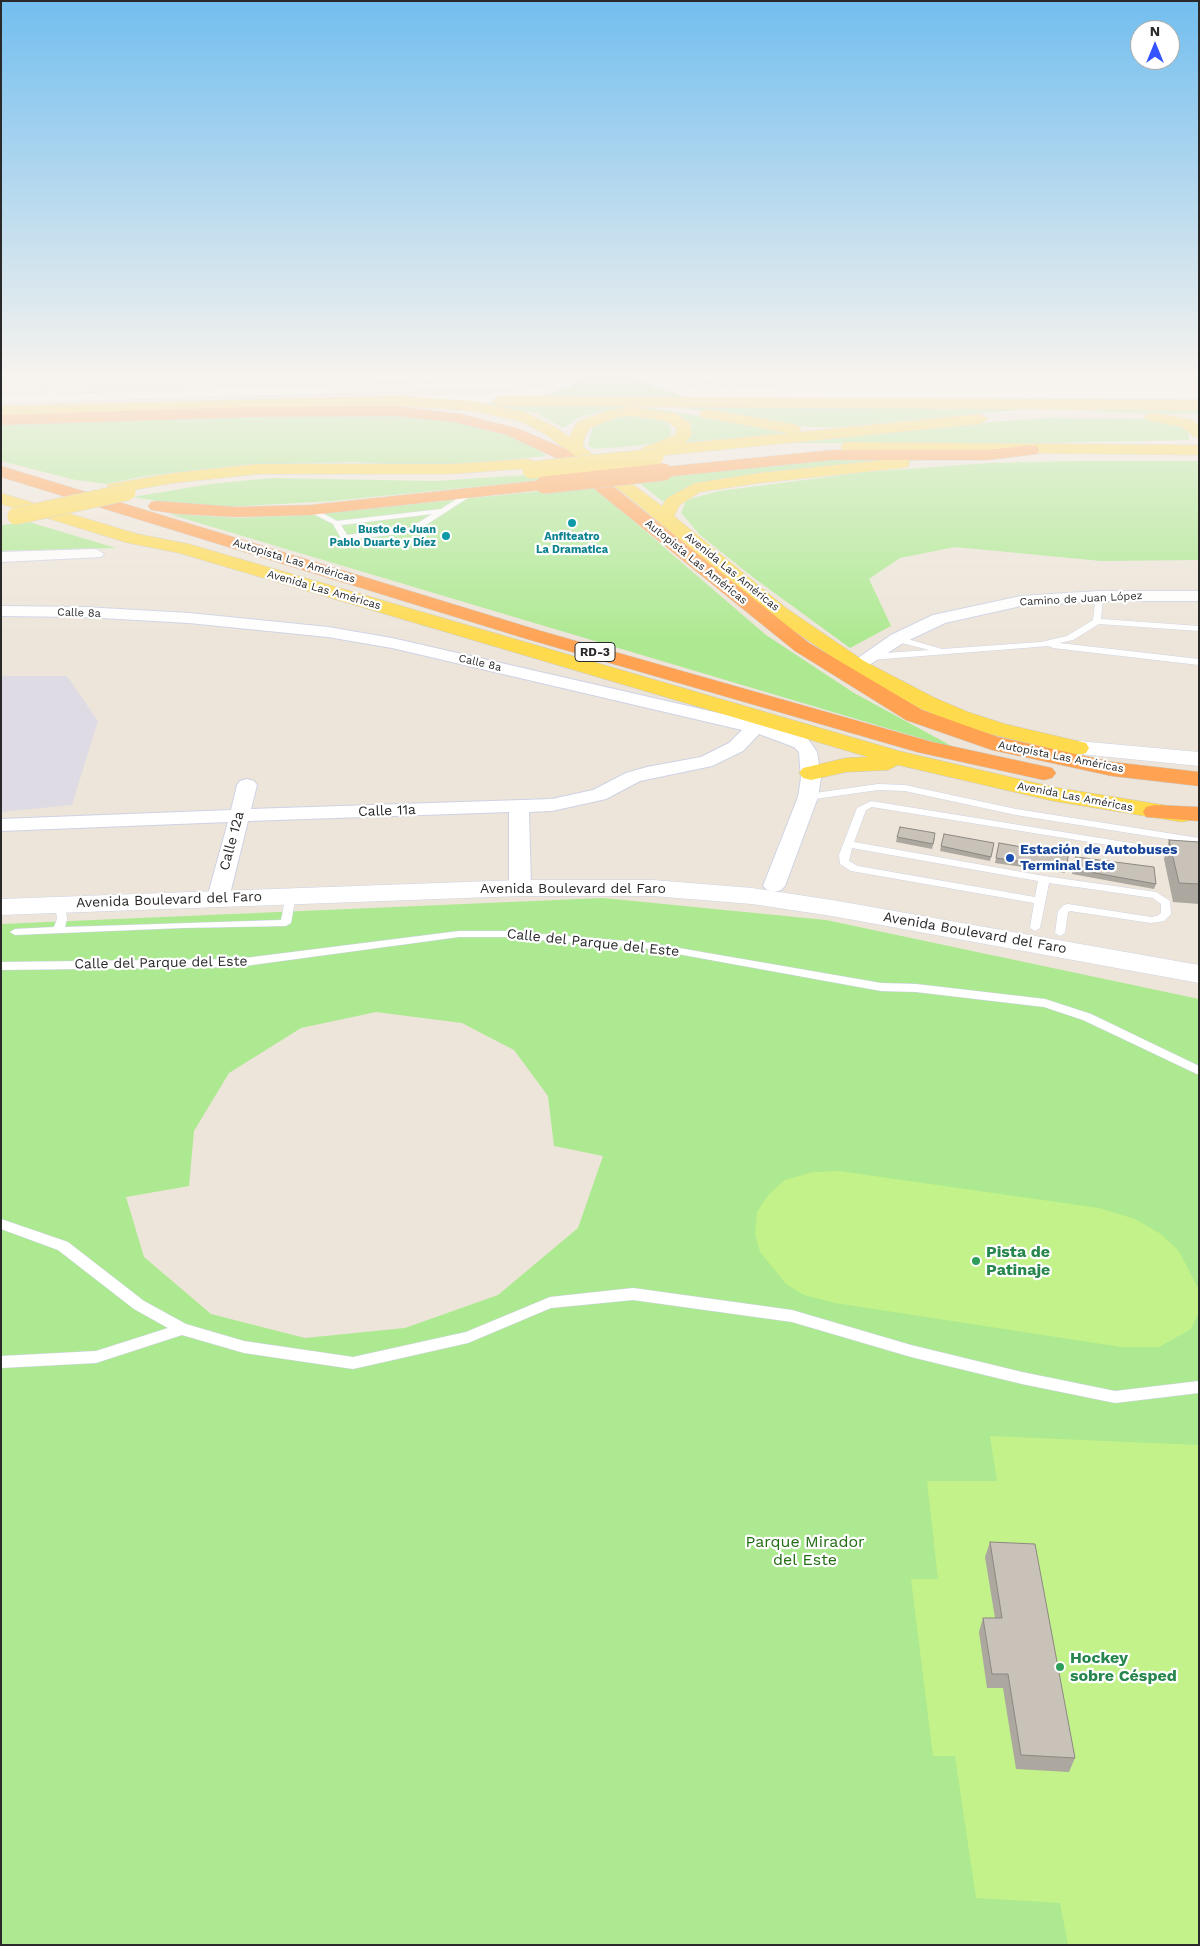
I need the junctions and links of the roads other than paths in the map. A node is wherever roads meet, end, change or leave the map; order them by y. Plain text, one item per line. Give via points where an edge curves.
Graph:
1 (550, 465) edge
2 (576, 465) edge
3 (596, 465) edge
4 (735, 465) edge
5 (890, 465) edge
6 (1, 471) edge
7 (71, 492) junction
8 (473, 492) junction
9 (310, 510) junction
10 (443, 511) junction
11 (5, 512) edge
12 (665, 517) junction
13 (336, 523) junction
14 (96, 554) dead end
15 (1, 557) edge
16 (1100, 596) junction
17 (1199, 596) edge
18 (1, 611) edge
19 (1097, 620) junction
20 (1199, 629) edge
21 (897, 639) junction
22 (1041, 645) junction
23 (949, 653) junction
24 (864, 661) junction
25 (1199, 662) edge
26 (754, 728) junction
27 (805, 738) junction
28 (1078, 748) junction
29 (1199, 759) edge
30 (926, 764) junction
31 (1199, 767) edge
32 (811, 772) junction
33 (1199, 778) edge
34 (247, 785) dead end
35 (1199, 796) edge
36 (808, 797) junction
37 (519, 807) junction
38 (1155, 812) joint
39 (240, 816) junction
40 (1199, 816) edge
41 (1, 825) edge
42 (1199, 841) edge
43 (848, 844) junction
44 (1134, 846) dead end
45 (1044, 879) junction
46 (519, 882) junction
47 (774, 886) junction
48 (220, 892) junction
49 (1, 894) edge
50 (291, 895) junction
51 (1040, 901) junction
52 (60, 904) junction
53 (1, 907) edge
54 (1035, 928) junction
55 (59, 930) junction
56 (16, 932) dead end
57 (1060, 933) junction
58 (1199, 958) edge
59 (1, 966) edge
60 (1199, 974) edge
61 (1199, 1072) edge
62 (1, 1224) edge
63 (182, 1329) junction
64 (1, 1362) edge
65 (1199, 1387) edge

1 - 11 main road, bridge via 430,476 317,473 187,481
2 - 33 highway, Autopista Las Américas via 802,646 914,715 992,743 1112,769
3 - 12 main road, Avenida Las Américas
4 - 8 highway, bridge
5 - 12 main road via 695,488 673,502
6 - 7 highway, Autopista Las Américas / RD-3
7 - 9 highway via 178,509 237,512
7 - 35 highway, Autopista Las Américas / RD-3 via 534,634 925,747 1103,784
8 - 9 highway
8 - 10 lane
9 - 13 lane
10 - 13 lane
10 - 13 lane via 412,530 345,538
11 - 27 main road, Avenida Las Américas via 191,550
12 - 24 main road, Avenida Las Américas via 779,612
14 - 15 street
16 - 17 street, Camino de Juan López
16 - 19 lane
16 - 21 street, Camino de Juan López via 1021,601 984,608 939,619
18 - 26 street, Calle 8a via 189,618 328,632 601,690
19 - 20 lane
19 - 22 lane via 1070,638
21 - 23 lane
21 - 24 street, Camino de Juan López
22 - 23 lane
22 - 25 lane
23 - 24 lane
24 - 28 main road, Avenida Las Américas via 927,703 960,717
26 - 27 street, Calle 8a
26 - 37 street, Calle 11a via 723,756 633,777 599,795 570,802
27 - 30 main road, Avenida Las Américas
27 - 32 street
28 - 29 street, Avenida Las Américas
28 - 31 highway via 1136,760
30 - 32 main road via 846,765
30 - 38 main road, Avenida Las Américas via 1053,794
32 - 36 street
34 - 39 street, Calle 12a
36 - 42 lane via 878,787 905,788 1016,812
36 - 47 street
37 - 39 street, Calle 11a
37 - 46 street
38 - 40 highway
39 - 41 street, Calle 11a
39 - 48 street, Calle 12a
43 - 44 lane via 862,808 871,804
43 - 45 lane
43 - 51 lane via 844,862 855,869
45 - 51 lane
45 - 57 lane via 1156,895 1166,903 1166,914 1151,920 1068,908 1063,911
46 - 47 street, Avenida Boulevard del Faro via 569,874 693,877
46 - 48 street, Avenida Boulevard del Faro
46 - 50 street, Avenida Boulevard del Faro
46 - 60 street, Avenida Boulevard del Faro via 752,896 925,923
47 - 54 street, Avenida Boulevard del Faro via 870,898
48 - 49 street, Avenida Boulevard del Faro
48 - 50 street, Avenida Boulevard del Faro
48 - 52 street, Avenida Boulevard del Faro
50 - 55 lane via 286,924 182,924
51 - 54 lane
52 - 53 street, Avenida Boulevard del Faro
52 - 55 lane via 62,919
54 - 57 street, Avenida Boulevard del Faro
55 - 56 lane
57 - 58 street, Avenida Boulevard del Faro
59 - 61 lane, Calle del Parque del Este via 237,963 460,934 506,934 650,946 881,987 1045,1003 1087,1017
62 - 63 lane via 63,1246 139,1305
63 - 64 lane via 96,1357
63 - 65 lane via 244,1347 354,1362 468,1337 550,1303 633,1294 792,1316 920,1353 1115,1397

